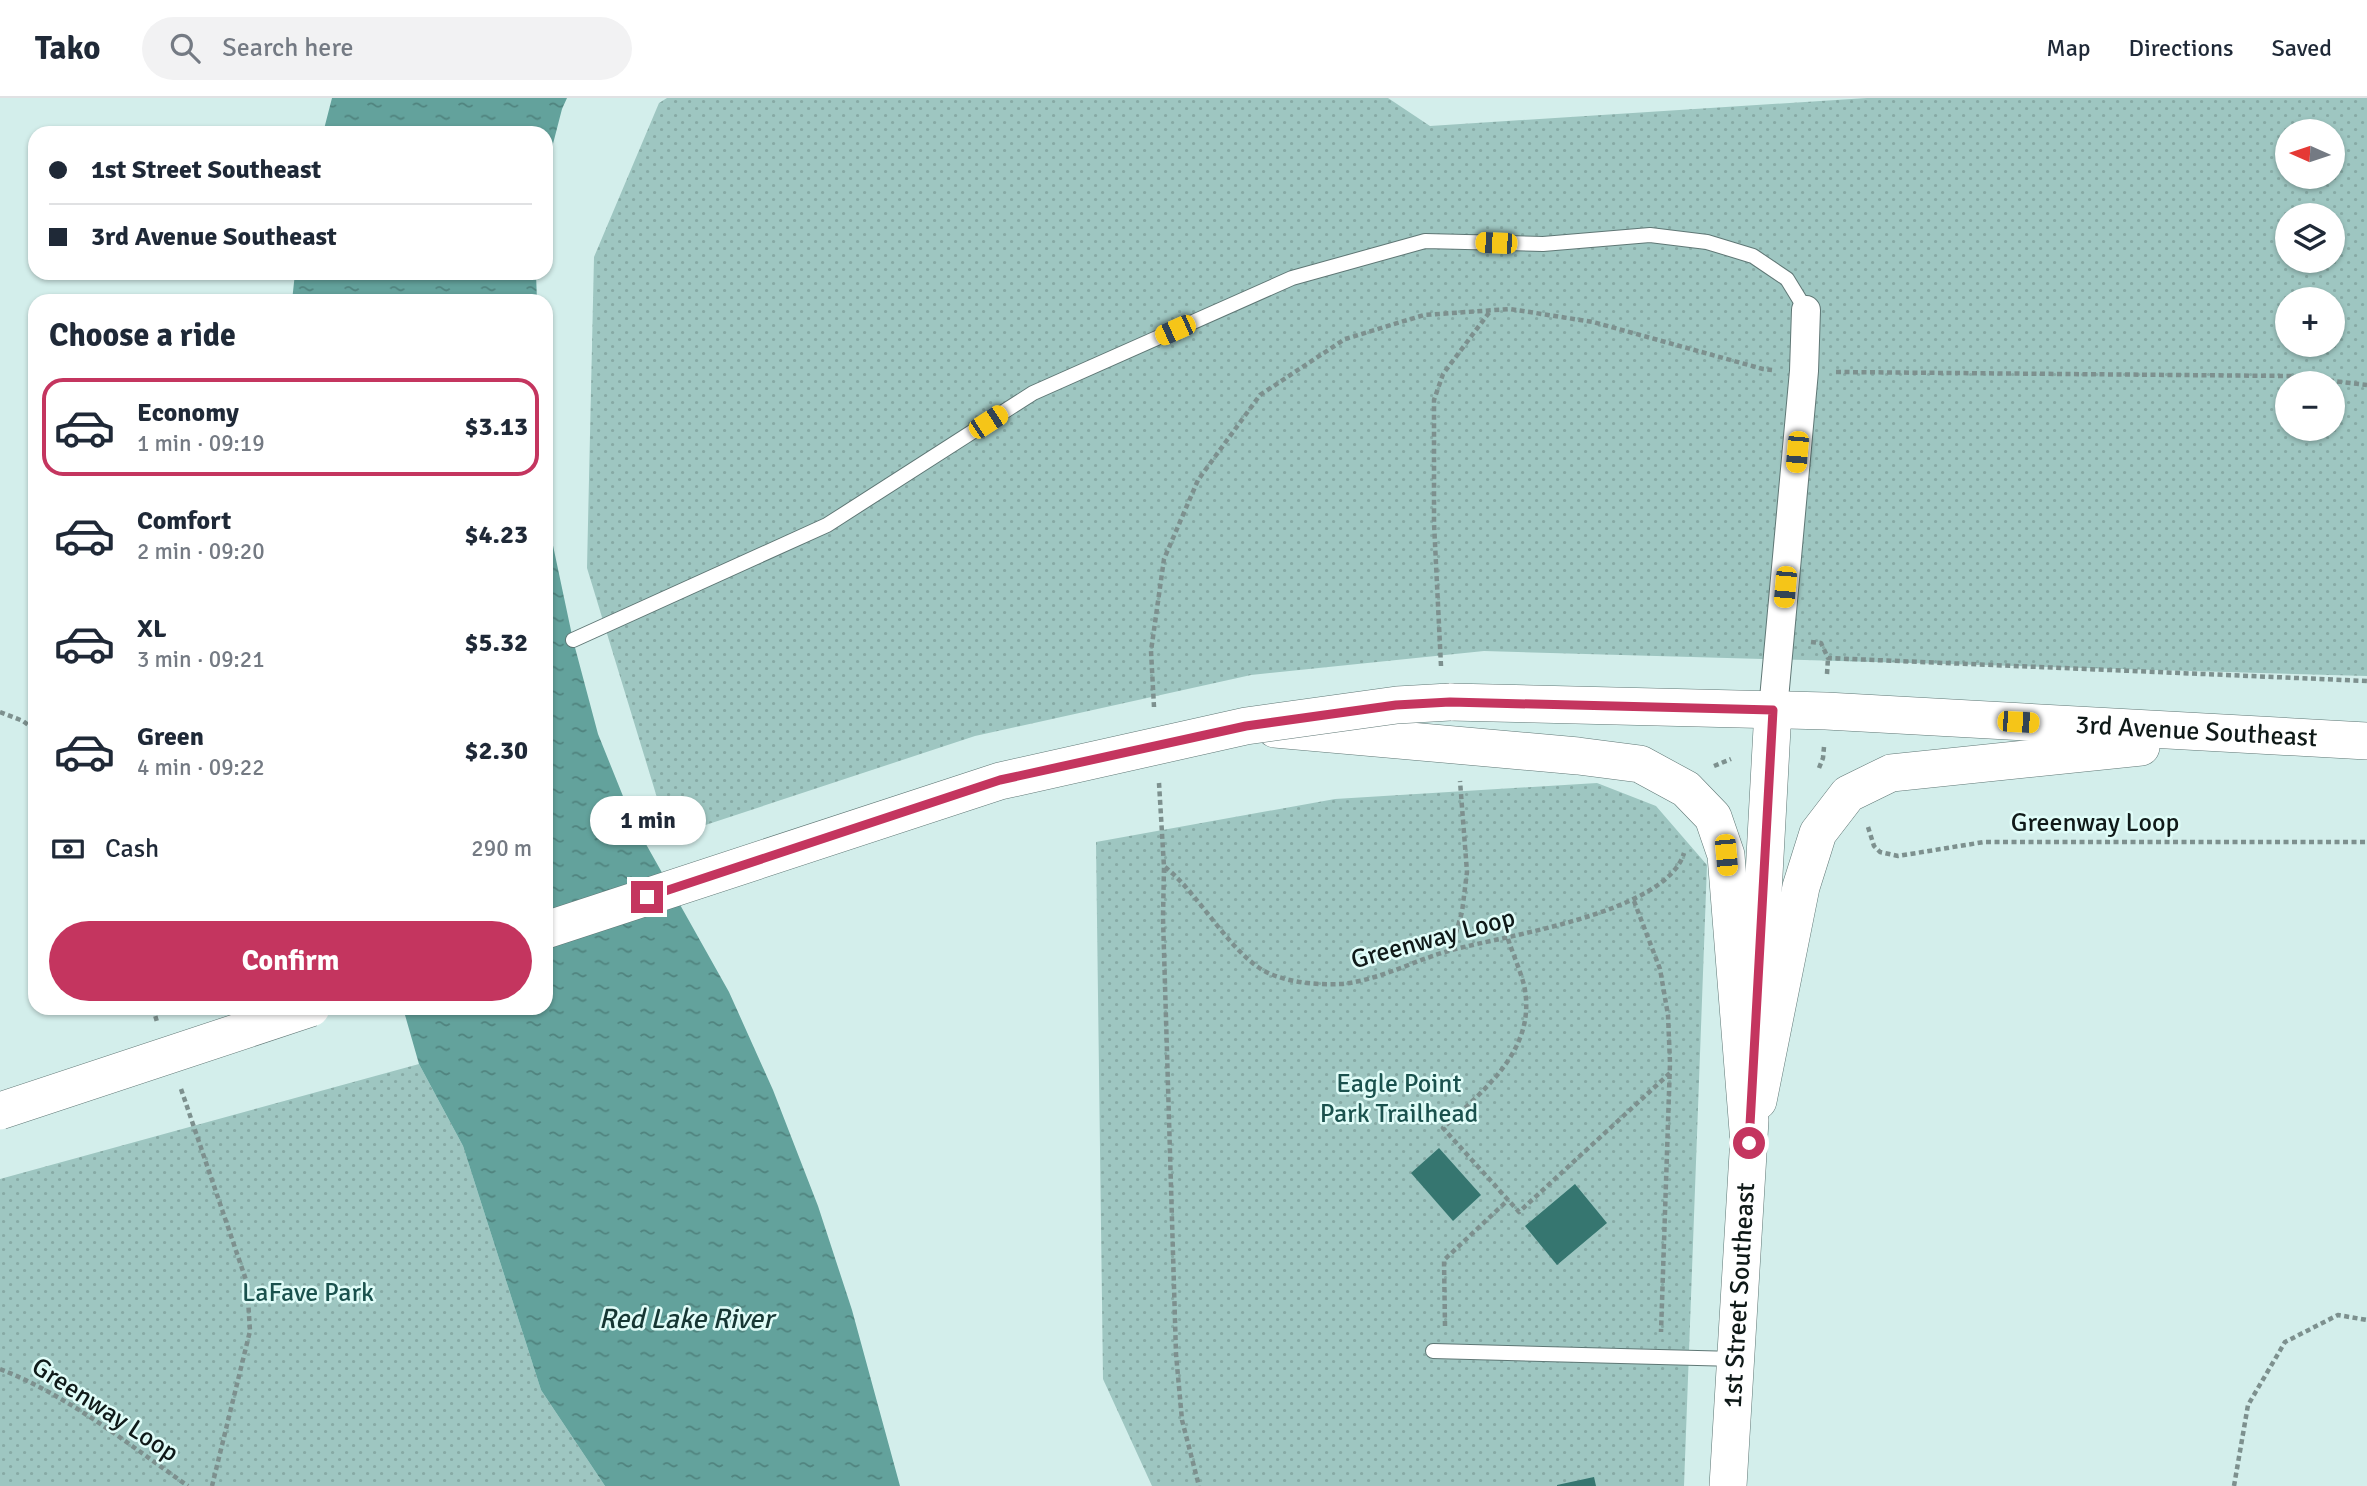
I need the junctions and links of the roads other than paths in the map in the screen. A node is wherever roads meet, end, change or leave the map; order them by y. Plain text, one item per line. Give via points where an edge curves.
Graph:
1 (1806, 310) joint
2 (573, 640) dead end
3 (1773, 710) junction
4 (1246, 726) junction
5 (2265, 735) junction
6 (2367, 741) edge
7 (553, 928) edge
8 (290, 1015) edge
9 (0, 1111) edge
10 (1749, 1143) junction
11 (1439, 1352) road end
12 (1737, 1359) junction
13 (1728, 1486) edge

1 - 2 lane via 1787,279 1753,256 1707,242 1650,234 1543,244 1425,241 1292,278 1033,393 827,525
1 - 3 street, 1st Street Southeast
3 - 4 street, 3rd Avenue Southeast, bridge via 1450,702
3 - 5 street, 3rd Avenue Southeast
3 - 10 street, 1st Street Southeast
4 - 7 street, 3rd Avenue Southeast, bridge via 1000,780
4 - 10 street, bridge via 1578,755 1640,764 1686,789 1713,817 1726,855
5 - 6 street, 3rd Avenue Southeast
5 - 10 street via 1891,773 1848,794 1818,833 1801,887
8 - 9 street, bridge
10 - 12 street, 1st Street Southeast
11 - 12 lane
12 - 13 street, 1st Street Southeast

